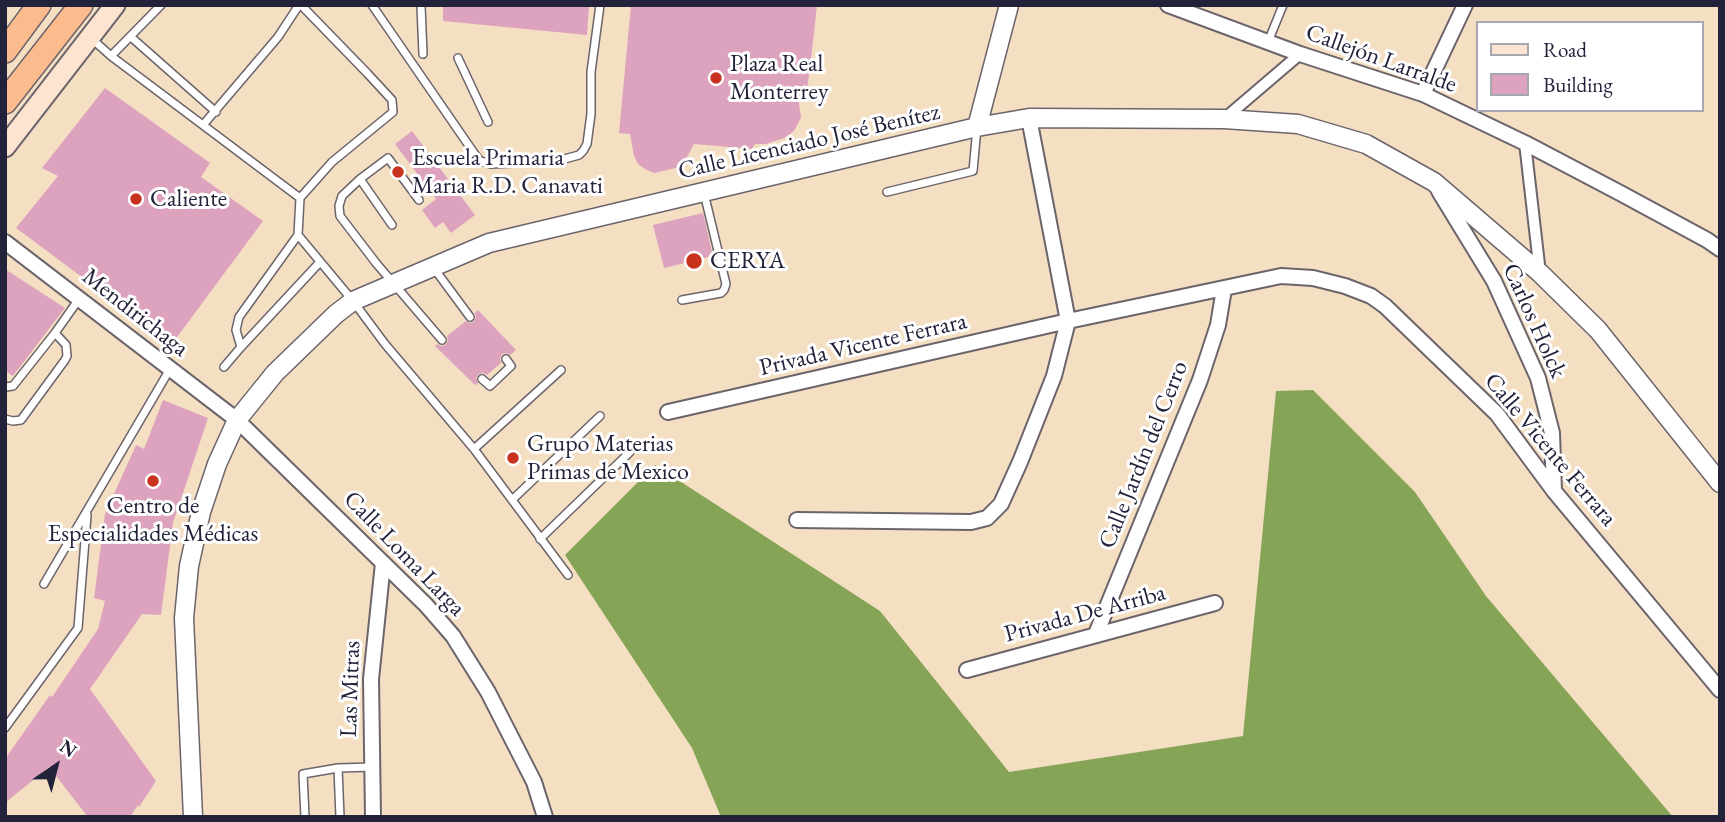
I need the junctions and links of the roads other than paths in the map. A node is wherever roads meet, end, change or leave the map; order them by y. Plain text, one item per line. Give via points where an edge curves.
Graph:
1 (39, 5) edge
2 (81, 5) edge
3 (115, 5) edge
4 (161, 5) edge
5 (300, 5) edge
6 (372, 5) edge
7 (600, 5) edge
8 (1009, 5) edge
9 (1168, 5) edge
10 (1283, 5) edge
11 (1465, 5) edge
12 (421, 6) edge
13 (90, 37) junction
14 (131, 37) junction
15 (1268, 42) junction
16 (5, 51) edge
17 (423, 54) dead end
18 (1300, 54) junction
19 (111, 56) junction
20 (458, 58) dead end
21 (1423, 94) junction
22 (5, 102) edge
23 (216, 111) junction
24 (1029, 118) junction
25 (1224, 119) junction
26 (488, 122) dead end
27 (203, 125) junction
28 (977, 127) junction
29 (1525, 143) junction
30 (5, 147) edge
31 (360, 179) junction
32 (1434, 182) junction
33 (704, 192) junction
34 (887, 192) dead end
35 (300, 198) junction
36 (418, 200) dead end
37 (392, 225) dead end
38 (298, 235) junction
39 (5, 242) edge
40 (1720, 249) edge
41 (320, 262) junction
42 (433, 267) junction
43 (1540, 273) junction
44 (394, 284) junction
45 (1224, 289) junction
46 (80, 299) junction
47 (682, 300) dead end
48 (353, 301) junction
49 (470, 317) dead end
50 (1068, 321) junction
51 (55, 333) junction
52 (442, 340) dead end
53 (242, 346) junction
54 (506, 359) dead end
55 (223, 367) dead end
56 (170, 369) junction
57 (561, 370) dead end
58 (482, 379) dead end
59 (5, 387) edge
60 (668, 412) dead end
61 (600, 415) dead end
62 (5, 419) edge
63 (237, 420) junction
64 (474, 449) junction
65 (630, 452) dead end
66 (1717, 472) edge
67 (1554, 491) junction
68 (512, 500) junction
69 (88, 511) junction
70 (797, 520) dead end
71 (540, 539) junction
72 (383, 563) junction
73 (568, 575) dead end
74 (44, 584) dead end
75 (1215, 603) dead end
76 (1096, 634) junction
77 (967, 670) dead end
78 (1720, 690) edge
79 (5, 728) edge
80 (372, 767) junction
81 (338, 768) junction
82 (193, 817) edge
83 (305, 817) edge
84 (340, 817) edge
85 (373, 817) edge
86 (545, 817) edge

1 - 16 highway
2 - 22 highway
3 - 13 main road
4 - 14 lane
5 - 23 lane
5 - 35 lane via 392,100 393,112 332,162
6 - 7 lane via 474,153 491,164 557,161 583,151
8 - 28 street
9 - 15 street, Callejón Larralde
10 - 15 lane
11 - 21 street
12 - 17 lane
13 - 19 lane
13 - 30 main road
14 - 19 lane
14 - 23 lane
15 - 18 street, Callejón Larralde
18 - 21 street, Callejón Larralde
18 - 25 street
19 - 27 lane
20 - 26 lane
21 - 29 street, Callejón Larralde
23 - 27 lane
24 - 25 street, Calle Licenciado José Benítez
24 - 28 street, Calle Licenciado José Benítez
24 - 50 street
25 - 32 street, Calle Licenciado José Benítez via 1298,124 1366,144
27 - 35 lane
28 - 33 street, Calle Licenciado José Benítez
28 - 34 lane via 973,171
29 - 40 street, Callejón Larralde
29 - 43 street
31 - 36 lane via 388,158
31 - 37 lane
31 - 44 lane via 342,196 340,216
32 - 43 street, Calle Licenciado José Benítez
32 - 67 street, Carlos Holck via 1494,281 1538,378 1552,433
33 - 42 street, Calle Licenciado José Benítez via 489,243
33 - 47 lane via 726,284 721,293
35 - 38 lane
38 - 41 lane
38 - 53 lane via 239,317 236,330
39 - 46 street, Mendirichaga
41 - 48 lane
41 - 53 lane
42 - 44 street, Calle Licenciado José Benítez
42 - 49 lane
43 - 66 street, Calle Licenciado José Benítez via 1598,330
44 - 48 street, Calle Licenciado José Benítez
44 - 52 lane
45 - 50 street, Calle Vicente Ferrara
45 - 67 street, Calle Vicente Ferrara via 1292,276 1324,280 1371,296 1497,414
45 - 76 street, Calle Jardín del Cerro via 1200,380
46 - 51 lane
46 - 56 street, Mendirichaga
48 - 63 street, Calle Licenciado José Benítez via 275,373
48 - 64 lane
50 - 60 street, Privada Vicente Ferrara
50 - 70 street via 1054,376 1020,462 1001,504 987,518 971,523
51 - 59 lane via 13,386
51 - 62 lane via 66,345 65,360 21,420
53 - 55 lane
54 - 58 lane via 511,366 491,386
56 - 63 street, Mendirichaga
56 - 69 lane
57 - 64 lane
61 - 68 lane
63 - 72 street, Calle Loma Larga
63 - 82 street, Calle Licenciado José Benítez via 201,512 189,566 184,618
64 - 68 lane
65 - 71 lane
67 - 78 street, Calle Vicente Ferrara
68 - 71 lane
69 - 74 lane
69 - 79 lane via 78,628
71 - 73 lane
72 - 80 street, Las Mitras via 371,679
72 - 86 street, Calle Loma Larga via 453,636 534,782
75 - 76 street, Privada De Arriba
76 - 77 street, Privada De Arriba
80 - 81 lane
80 - 85 street, Las Mitras
81 - 83 lane via 303,774
81 - 84 lane

